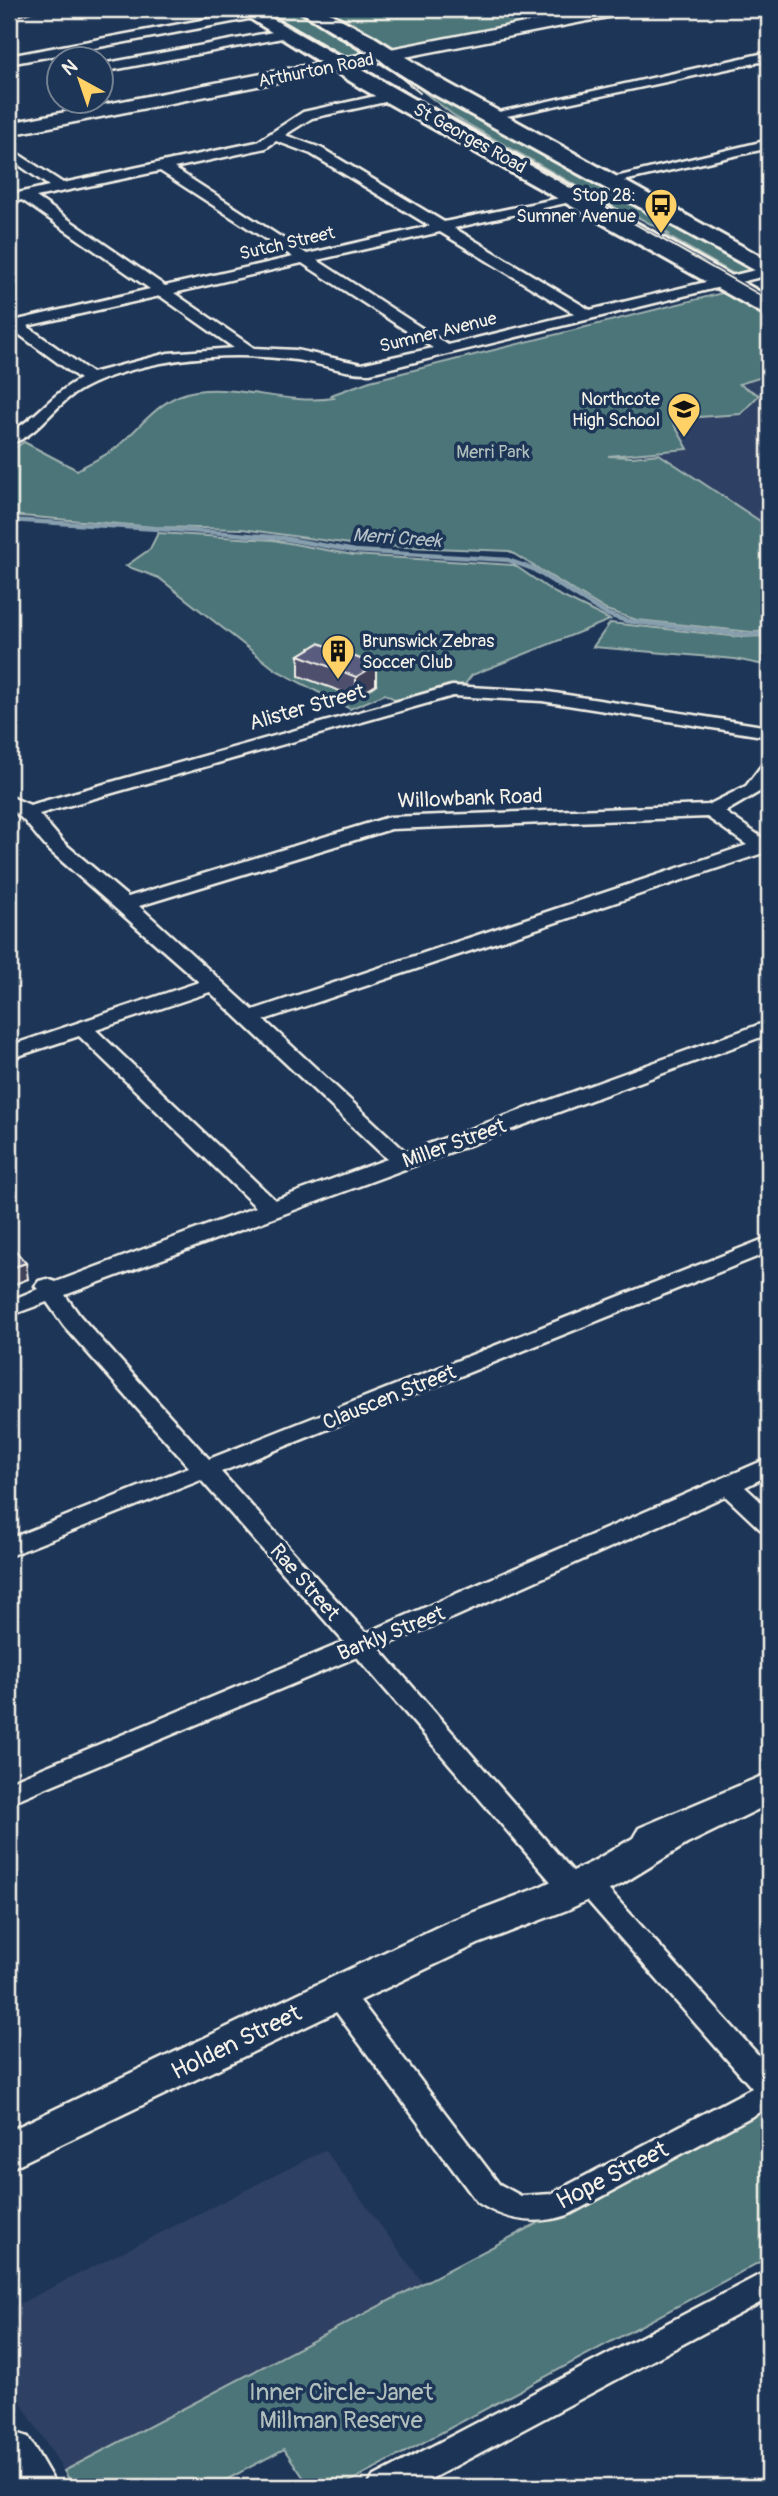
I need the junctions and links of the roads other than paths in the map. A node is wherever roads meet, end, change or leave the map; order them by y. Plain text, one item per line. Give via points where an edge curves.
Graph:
1 (30, 9) edge
2 (307, 9) edge
3 (623, 9) edge
4 (250, 11) edge
5 (9, 13) edge
6 (289, 33) junction
7 (389, 56) junction
8 (769, 56) edge
9 (9, 60) edge
10 (340, 65) junction
11 (116, 66) edge
12 (394, 96) junction
13 (488, 116) junction
14 (9, 129) edge
15 (277, 137) junction
16 (769, 144) edge
17 (9, 152) edge
18 (162, 166) junction
19 (606, 181) junction
20 (61, 188) junction
21 (24, 195) junction
22 (574, 197) junction
23 (9, 199) edge
24 (441, 229) junction
25 (306, 259) junction
26 (769, 271) edge
27 (724, 282) junction
28 (163, 291) junction
29 (769, 307) edge
30 (588, 315) junction
31 (11, 324) edge
32 (446, 350) junction
33 (250, 352) junction
34 (90, 379) junction
35 (9, 439) edge
36 (769, 732) edge
37 (769, 769) edge
38 (9, 802) edge
39 (28, 811) junction
40 (711, 811) junction
41 (765, 845) edge
42 (126, 904) junction
43 (213, 984) junction
44 (247, 1018) junction
45 (769, 1027) edge
46 (82, 1028) junction
47 (13, 1046) edge
48 (402, 1161) junction
49 (271, 1209) junction
50 (769, 1244) edge
51 (44, 1292) junction
52 (9, 1301) edge
53 (9, 1309) edge
54 (769, 1466) edge
55 (206, 1471) junction
56 (727, 1484) junction
57 (769, 1523) edge
58 (9, 1548) edge
59 (360, 1645) junction
60 (769, 1787) edge
61 (9, 1793) edge
62 (575, 1880) junction
63 (338, 1993) junction
64 (769, 2087) edge
65 (769, 2093) edge
66 (9, 2151) edge
67 (769, 2283) edge
68 (9, 2454) edge
69 (30, 2487) edge
70 (385, 2487) edge

1 - 5 street
2 - 7 highway, St Georges Road
3 - 7 street, Arthurton Road
4 - 6 highway, St Georges Road
4 - 9 street
6 - 10 highway, St Georges Road
6 - 11 street
7 - 10 street, Arthurton Road
7 - 13 highway, St Georges Road
8 - 13 street
10 - 12 highway, St Georges Road
10 - 14 street, Arthurton Road
12 - 15 street via 308,115
12 - 22 highway, St Georges Road
13 - 19 highway, St Georges Road
15 - 18 street via 261,145
15 - 24 street via 316,151
16 - 19 street
17 - 20 street
18 - 20 street
18 - 25 street
19 - 26 highway, St Georges Road
20 - 21 street
21 - 23 street
21 - 28 street
22 - 24 street, Sutch Street
22 - 27 highway, St Georges Road
24 - 25 street, Sutch Street
24 - 30 street
25 - 28 street, Sutch Street
25 - 32 street
26 - 27 street, Sumner Avenue
27 - 29 highway, St Georges Road
27 - 30 street, Sumner Avenue
28 - 31 street, Sutch Street
28 - 33 street
30 - 32 street, Sumner Avenue
31 - 34 street
32 - 33 street, Sumner Avenue via 365,369 320,358
33 - 34 street, Sumner Avenue via 173,356
34 - 35 street, Sumner Avenue via 61,397 37,423
36 - 39 street, Alister Street via 542,696 452,691
37 - 40 street, Willowbank Road via 747,795
38 - 39 street
39 - 42 street via 56,846
40 - 41 street
40 - 42 street, Willowbank Road via 389,823
41 - 44 street
42 - 43 street
43 - 44 street
43 - 46 street
44 - 48 street
45 - 48 street, Miller Street
46 - 47 street
46 - 49 street
48 - 49 street, Miller Street
49 - 51 street, Miller Street
50 - 55 street, Clauscen Street
51 - 52 street, Miller Street
51 - 53 street, Miller Street
51 - 55 street, Rae Street
54 - 56 street, Barkly Street
55 - 58 street, Clauscen Street
55 - 59 street, Rae Street
56 - 57 street
56 - 59 street, Barkly Street
59 - 61 street, Barkly Street
59 - 62 street, Rae Street
60 - 62 street, Holden Street via 673,1833 646,1851
62 - 63 street, Holden Street
62 - 64 street, Rae Street
63 - 65 street, Hope Street via 488,2193 508,2207 533,2211 557,2206
63 - 66 street, Holden Street
67 - 70 street
68 - 69 main road

